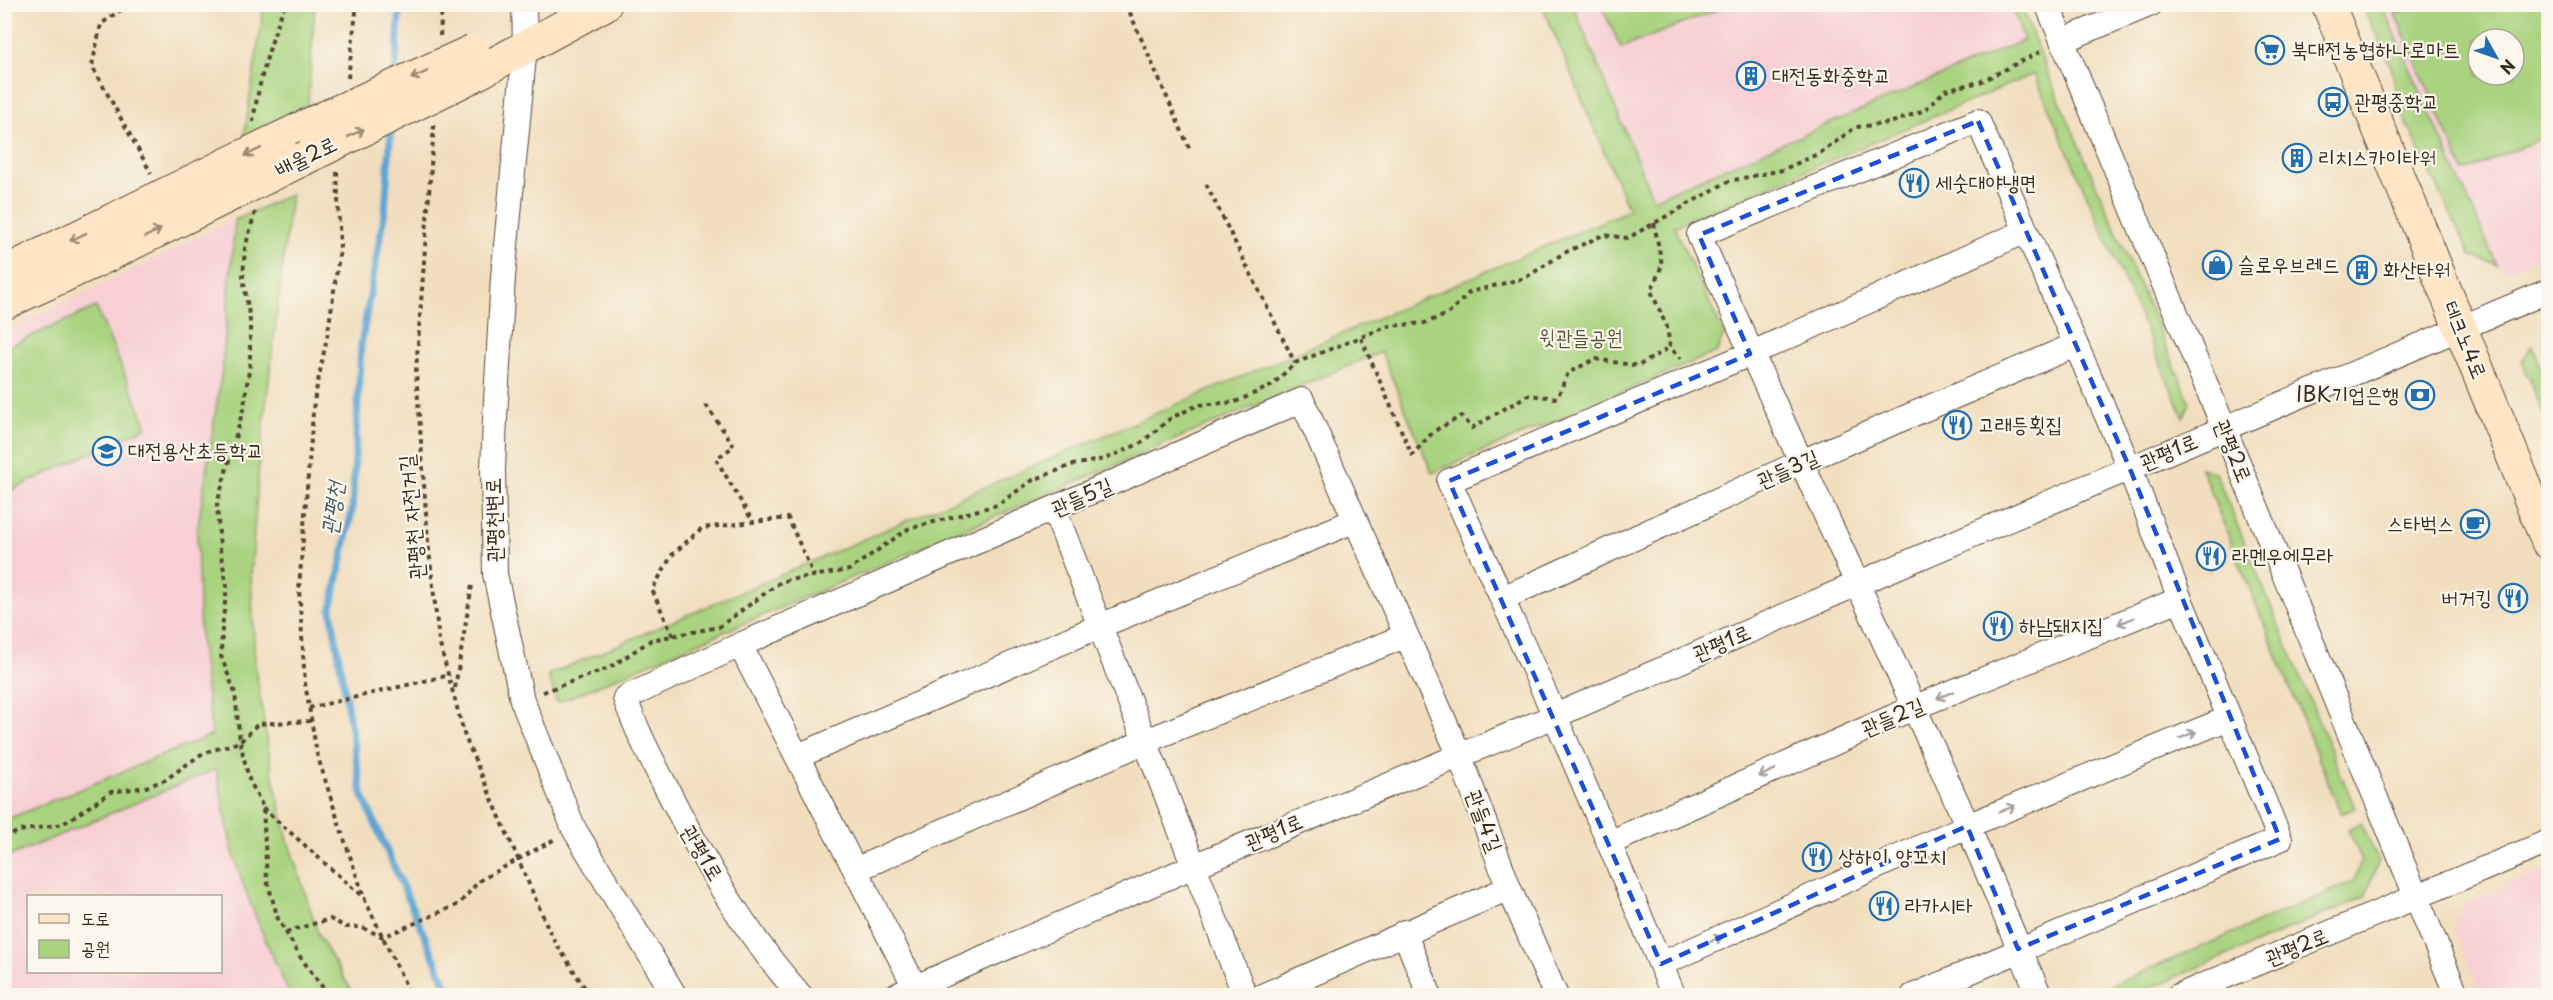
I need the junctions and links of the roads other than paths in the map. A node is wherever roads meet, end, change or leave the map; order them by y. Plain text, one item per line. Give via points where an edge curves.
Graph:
1 (560, 4) edge
2 (605, 4) edge
3 (2047, 4) edge
4 (2151, 4) edge
5 (2328, 4) edge
6 (524, 25) edge
7 (2062, 41) junction
8 (472, 64) junction
9 (2026, 231) junction
10 (4, 273) edge
11 (2548, 291) edge
12 (4, 303) edge
13 (2460, 328) junction
14 (2075, 345) junction
15 (1750, 354) junction
16 (2224, 428) junction
17 (1799, 463) junction
18 (2130, 469) junction
19 (1054, 509) junction
20 (1354, 521) junction
21 (2548, 542) edge
22 (1857, 584) junction
23 (1503, 598) junction
24 (2180, 599) junction
25 (1100, 626) junction
26 (1405, 636) junction
27 (740, 645) junction
28 (625, 698) joint
29 (1913, 708) junction
30 (1555, 716) junction
31 (2229, 718) junction
32 (1146, 741) junction
33 (1459, 754) junction
34 (798, 756) junction
35 (1967, 826) junction
36 (2548, 842) edge
37 (1609, 843) junction
38 (1194, 866) junction
39 (855, 870) junction
40 (1509, 888) junction
41 (2417, 898) junction
42 (1404, 932) junction
43 (2018, 949) junction
44 (1661, 964) junction
45 (905, 991) edge
46 (675, 996) edge
47 (801, 996) edge
48 (1245, 996) edge
49 (1262, 996) edge
50 (1430, 996) edge
51 (1556, 996) edge
52 (1674, 996) edge
53 (1913, 996) edge
54 (2040, 996) edge
55 (2178, 996) edge
56 (2457, 996) edge

1 - 6 main road, 배울2로
2 - 6 main road, 배울2로
3 - 7 street, 관평2로
4 - 7 street
5 - 13 main road, 테크노4로
6 - 8 main road, 배울2로
6 - 46 street, 관평천변로 via 503,277 493,470 495,574 522,700 574,829
7 - 16 street, 관평2로
8 -> 10 main road, 배울2로, bridge via 306,126
12 -> 8 main road, 배울2로, bridge via 303,159
9 - 14 street
9 - 15 street
9 - 15 street via 1978,121 1699,235
11 - 13 street, 관평1로
13 - 16 street, 관평1로
13 - 21 main road, 테크노4로
14 - 17 street, 관들3길
14 - 18 street
15 - 17 street
15 - 23 street via 1449,481
16 - 18 street, 관평1로
16 - 41 street, 관평2로
17 - 22 street
17 - 23 street, 관들3길
18 - 22 street, 관평1로
18 - 24 street
19 - 20 street, 관들5길 via 1302,400
19 - 25 street
19 - 27 street, 관들5길
20 - 25 street
20 - 26 street, 관들5길
22 - 29 street
22 - 30 street, 관평1로
23 - 30 street
24 -> 29 street, 관들2길
24 - 31 street
25 - 32 street
25 - 34 street
26 - 32 street
26 - 33 street, 관들5길
27 - 28 street, 관들5길
27 - 34 street
28 - 47 street, 관평1로 via 635,728 686,827 743,922
29 - 35 street
29 -> 37 street, 관들2길
30 - 33 street, 관평1로
30 - 37 street
35 -> 31 street
31 - 43 street via 2280,840
32 - 38 street
32 - 39 street
33 - 38 street, 관평1로
33 - 40 street, 관들4길
34 - 39 street
35 - 43 street
44 -> 35 street
36 - 41 street
37 - 44 street
38 - 45 street, 관평1로
38 - 48 street
39 - 45 street
40 - 42 street
40 - 51 street, 관들4길
41 - 55 street, 관평2로
41 - 56 street, 관평2로
42 - 49 street
42 - 50 street
43 - 53 street
43 - 54 street
44 - 52 street

